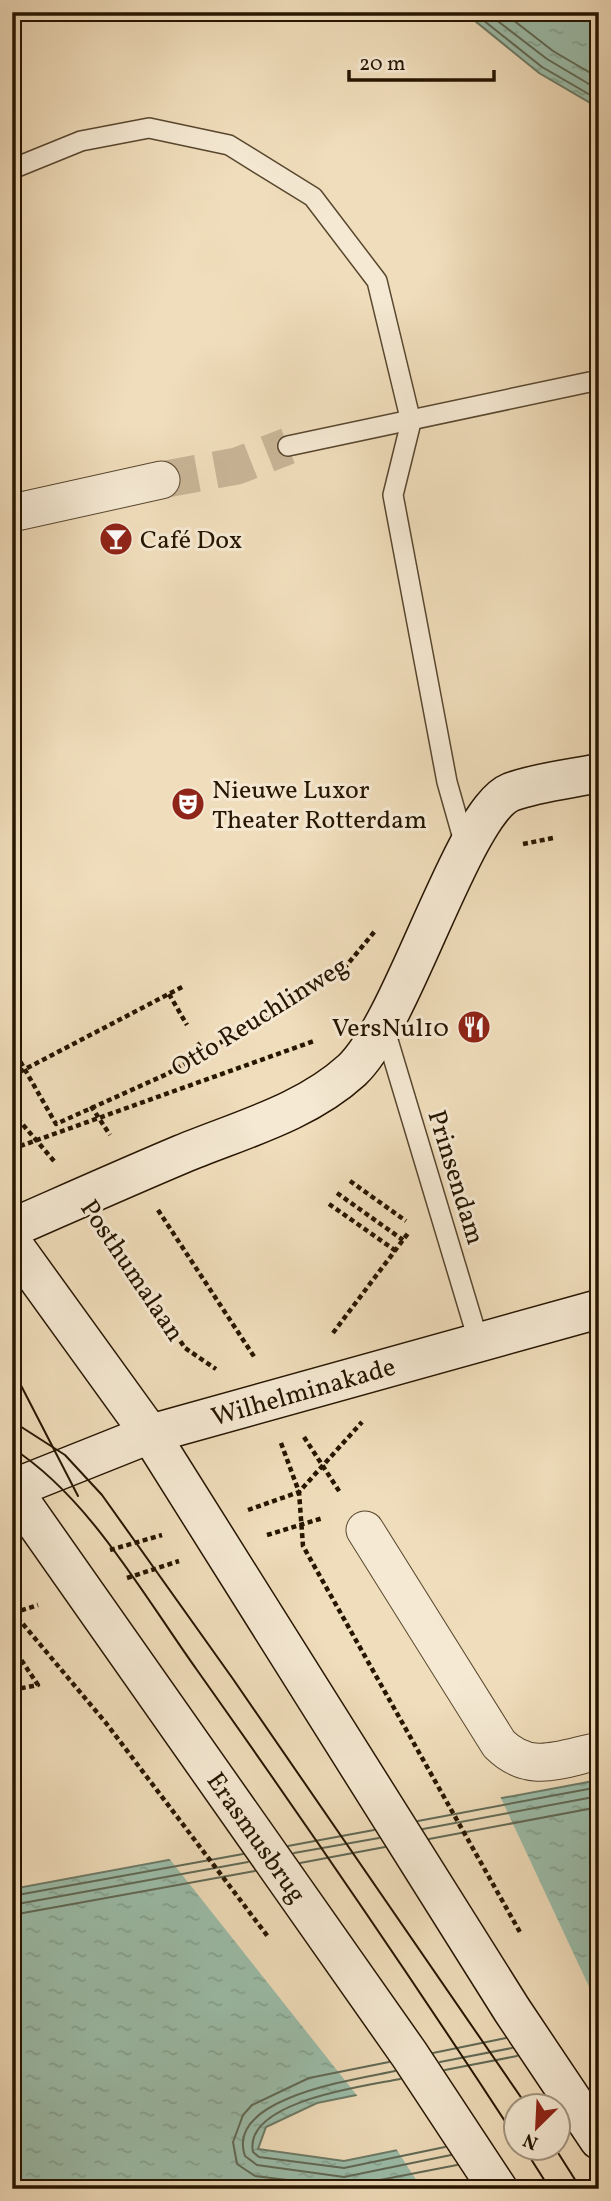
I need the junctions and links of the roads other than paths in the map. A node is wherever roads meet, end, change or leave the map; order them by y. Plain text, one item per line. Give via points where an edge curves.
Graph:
1 (12, 169) edge
2 (599, 380) edge
3 (411, 422) junction
4 (288, 446) tunnel mouth
5 (161, 480) tunnel mouth
6 (12, 513) edge
7 (599, 772) edge
8 (467, 850) junction
9 (384, 1026) junction
10 (12, 1228) edge
11 (12, 1242) edge
12 (599, 1309) edge
13 (479, 1343) junction
14 (150, 1434) junction
15 (12, 1489) edge
16 (365, 1530) dead end
17 (599, 1751) edge
18 (599, 2140) edge
19 (498, 2189) edge

1 - 3 lane via 81,141 149,128 229,145 313,197 377,281
2 - 3 lane
3 - 4 lane
3 - 8 lane via 393,495 447,782
5 - 6 street
7 - 8 main road via 509,792
8 - 9 main road
9 - 10 main road via 354,1068 304,1104
9 - 13 lane, Prinsendam
11 - 14 main road
12 - 13 main road, Wilhelminakade
13 - 14 main road, Wilhelminakade
14 - 15 main road, Wilhelminakade
14 - 18 main road via 512,2010
15 - 19 main road, Erasmusbrug via 409,2054
16 - 17 street via 499,1744 513,1759 536,1764

